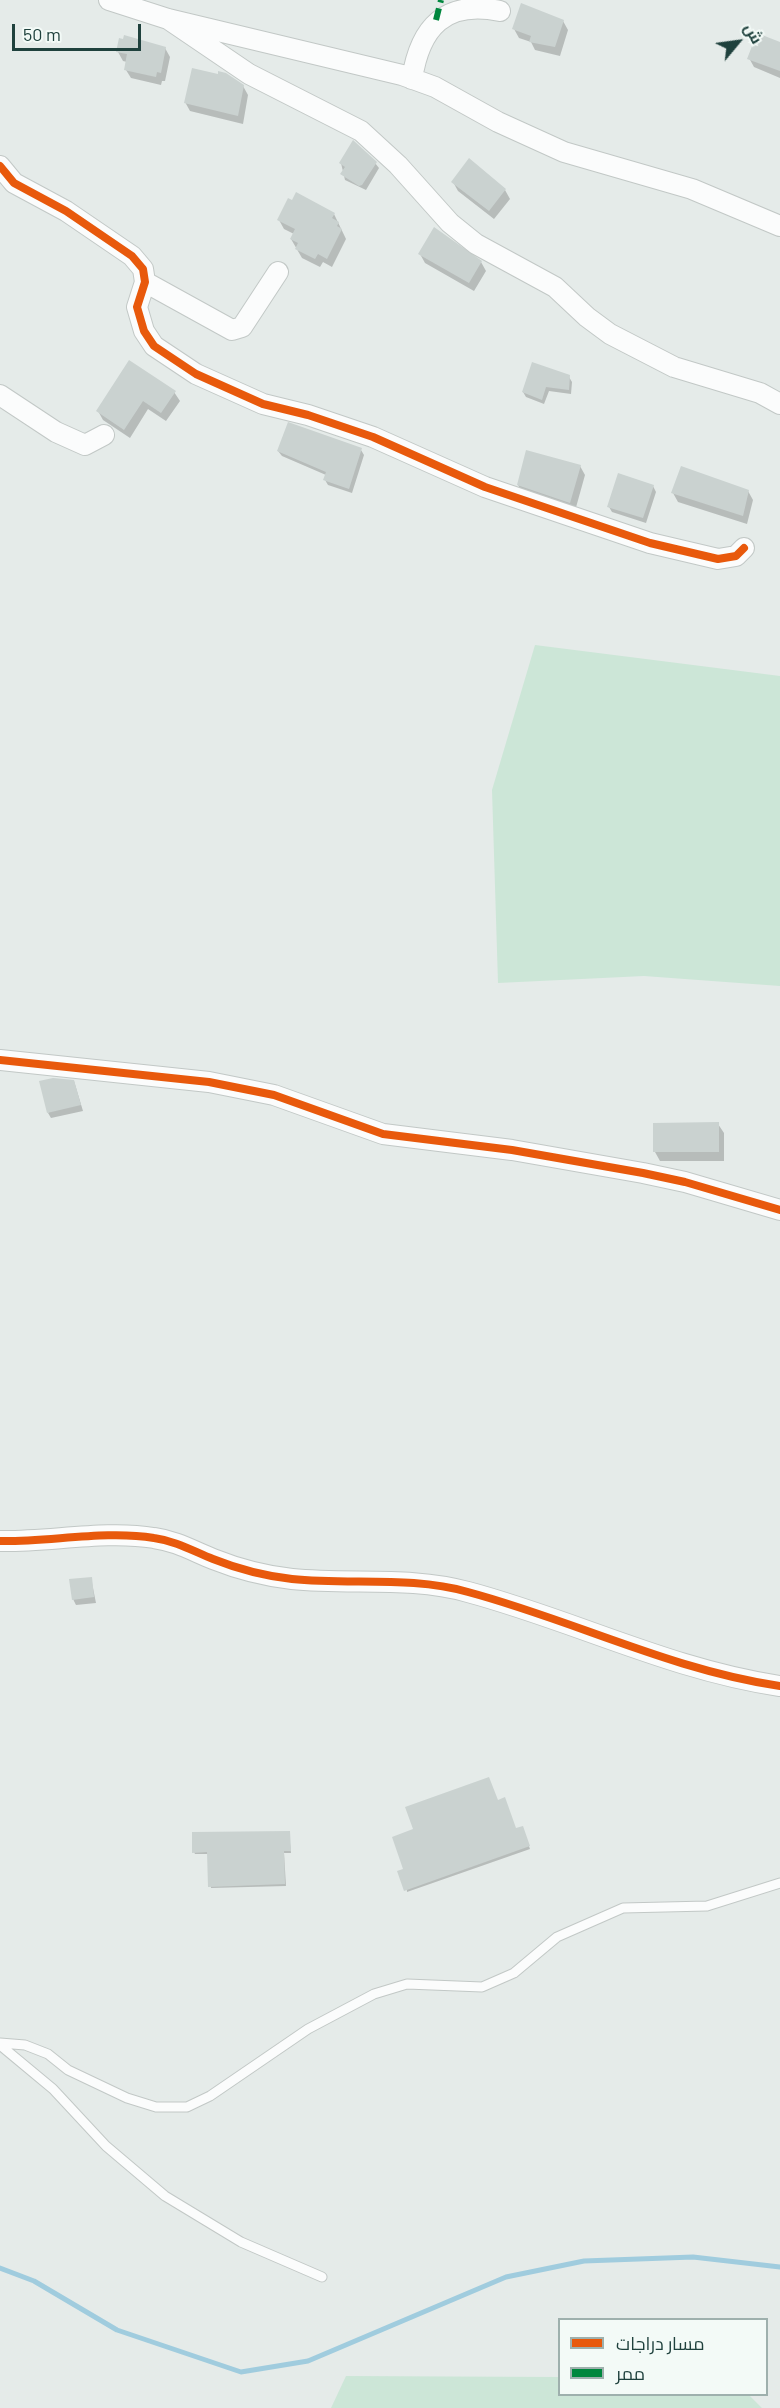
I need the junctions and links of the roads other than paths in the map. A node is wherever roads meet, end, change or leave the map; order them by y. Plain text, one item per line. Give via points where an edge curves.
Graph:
1 (110, 0) edge
2 (500, 11) dead end
3 (168, 19) junction
4 (412, 79) junction
5 (0, 166) edge
6 (780, 226) edge
7 (278, 272) dead end
8 (145, 282) junction
9 (0, 394) edge
10 (780, 404) edge
11 (104, 435) dead end
12 (744, 548) dead end
13 (0, 1060) edge
14 (780, 1210) edge
15 (0, 1541) edge
16 (780, 1686) edge
17 (780, 1883) edge
18 (0, 2044) edge
19 (322, 2277) dead end

1 - 3 street
2 - 4 street via 483,6 454,10 436,20 417,56
3 - 4 street
3 - 10 street via 249,74 360,131 467,237 555,287 610,334 674,367 760,393
4 - 6 street via 564,152 692,189
5 - 8 street via 14,183 66,211 132,256 143,269
7 - 8 street via 242,327 232,330
8 - 12 street via 137,307 138,318 154,346 196,374 263,404 374,437 484,487 650,543 718,559 736,556
9 - 11 street via 56,432 85,445
13 - 14 street via 209,1082 274,1095 383,1134 512,1150 643,1173
15 - 16 street via 152,1538 179,1543 246,1571 291,1579 416,1581 467,1592 659,1657 740,1680
17 - 18 lane via 707,1906 623,1908 557,1936 514,1972 482,1987 407,1984 374,1994 308,2029 210,2096 187,2106 156,2107 127,2098 25,2044
18 - 19 lane via 54,2089 106,2146 165,2196 241,2241

